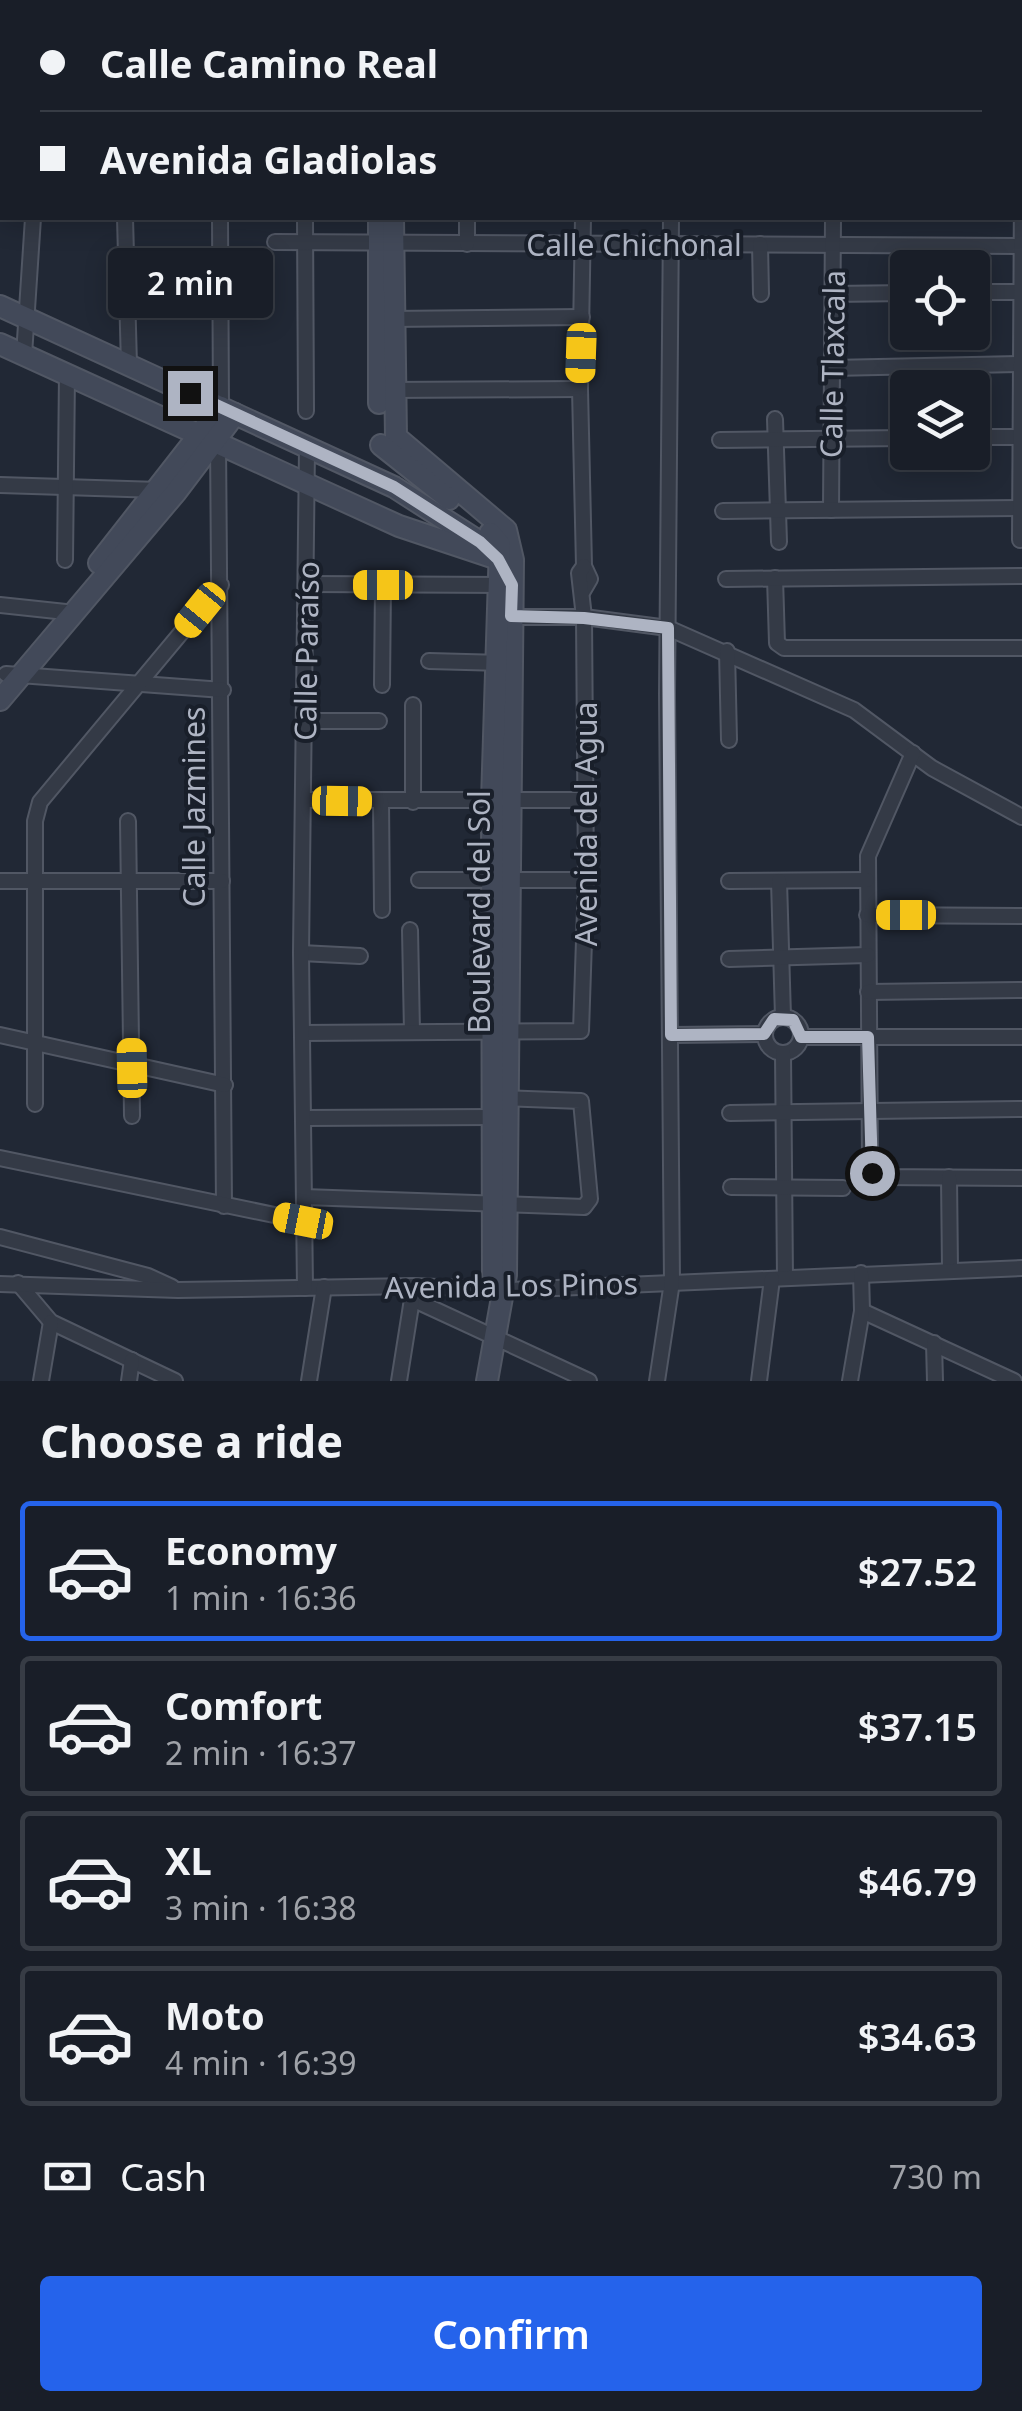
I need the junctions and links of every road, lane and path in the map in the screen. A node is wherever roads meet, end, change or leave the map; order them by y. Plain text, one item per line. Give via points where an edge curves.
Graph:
1 (1022, 189) edge
2 (33, 220) edge
3 (125, 220) edge
4 (220, 220) edge
5 (305, 220) edge
6 (379, 220) edge
7 (393, 220) edge
8 (467, 220) edge
9 (583, 220) edge
10 (671, 220) edge
11 (833, 220) edge
12 (275, 242) dead end
13 (306, 243) junction
14 (582, 243) junction
15 (386, 244) junction
16 (467, 244) junction
17 (670, 244) junction
18 (760, 244) junction
19 (833, 245) junction
20 (1022, 246) edge
21 (990, 292) edge
22 (1021, 292) edge
23 (890, 293) edge
24 (761, 294) dead end
25 (832, 294) junction
26 (0, 306) edge
27 (582, 317) junction
28 (26, 319) junction
29 (386, 319) junction
30 (0, 344) edge
31 (24, 355) junction
32 (1021, 364) edge
33 (129, 366) junction
34 (832, 368) junction
35 (67, 374) junction
36 (580, 389) junction
37 (386, 390) junction
38 (228, 411) junction
39 (306, 411) dead end
40 (775, 419) dead end
41 (990, 437) edge
42 (1020, 437) edge
43 (210, 438) junction
44 (831, 438) junction
45 (890, 438) edge
46 (776, 439) junction
47 (720, 440) dead end
48 (381, 444) junction
49 (307, 449) junction
50 (359, 471) junction
51 (0, 484) edge
52 (307, 484) junction
53 (68, 488) junction
54 (167, 491) junction
55 (412, 498) junction
56 (1021, 508) edge
57 (778, 510) junction
58 (830, 510) junction
59 (723, 511) dead end
60 (399, 526) junction
61 (1020, 540) dead end
62 (779, 542) dead end
63 (64, 560) dead end
64 (505, 560) junction
65 (1022, 576) edge
66 (776, 578) junction
67 (726, 579) dead end
68 (307, 584) junction
69 (221, 585) junction
70 (383, 585) junction
71 (504, 585) junction
72 (0, 605) edge
73 (68, 612) junction
74 (503, 616) junction
75 (584, 618) junction
76 (668, 628) junction
77 (1022, 648) edge
78 (726, 651) junction
79 (429, 662) dead end
80 (503, 663) junction
81 (9, 678) edge
82 (138, 685) junction
83 (382, 686) dead end
84 (223, 690) junction
85 (0, 700) edge
86 (413, 705) dead end
87 (304, 720) junction
88 (379, 721) dead end
89 (729, 740) dead end
90 (913, 754) junction
91 (303, 800) junction
92 (584, 800) junction
93 (381, 801) junction
94 (500, 801) junction
95 (413, 802) junction
96 (1022, 817) edge
97 (128, 821) dead end
98 (419, 880) dead end
99 (586, 880) junction
100 (867, 880) junction
101 (0, 881) edge
102 (222, 881) junction
103 (500, 881) junction
104 (729, 881) dead end
105 (779, 881) junction
106 (38, 882) junction
107 (128, 883) junction
108 (382, 910) dead end
109 (867, 915) junction
110 (1022, 916) edge
111 (410, 930) dead end
112 (301, 953) junction
113 (868, 955) junction
114 (360, 956) dead end
115 (781, 957) junction
116 (730, 958) dead end
117 (1022, 990) edge
118 (868, 992) junction
119 (783, 1017) junction
120 (302, 1032) junction
121 (412, 1032) junction
122 (499, 1033) junction
123 (764, 1034) junction
124 (0, 1035) edge
125 (671, 1035) junction
126 (801, 1037) junction
127 (868, 1037) junction
128 (1022, 1038) edge
129 (37, 1045) junction
130 (783, 1053) junction
131 (132, 1068) junction
132 (225, 1085) junction
133 (35, 1104) dead end
134 (497, 1104) junction
135 (1022, 1109) edge
136 (869, 1111) junction
137 (784, 1112) junction
138 (730, 1113) dead end
139 (132, 1116) dead end
140 (306, 1118) junction
141 (0, 1158) edge
142 (949, 1177) junction
143 (1022, 1178) edge
144 (731, 1187) dead end
145 (784, 1188) junction
146 (843, 1188) dead end
147 (304, 1197) junction
148 (500, 1205) junction
149 (224, 1206) junction
150 (303, 1221) junction
151 (0, 1237) edge
152 (1022, 1268) edge
153 (950, 1269) junction
154 (861, 1273) junction
155 (779, 1278) junction
156 (672, 1282) junction
157 (18, 1283) junction
158 (0, 1284) edge
159 (324, 1287) junction
160 (305, 1288) junction
161 (178, 1290) junction
162 (413, 1292) junction
163 (499, 1295) junction
164 (862, 1311) junction
165 (51, 1322) junction
166 (494, 1336) junction
167 (934, 1343) junction
168 (132, 1360) junction
169 (581, 1379) edge
170 (41, 1381) edge
171 (128, 1381) edge
172 (176, 1381) edge
173 (309, 1381) edge
174 (398, 1381) edge
175 (487, 1381) edge
176 (657, 1381) edge
177 (759, 1381) edge
178 (850, 1381) edge
179 (935, 1381) edge
180 (1014, 1381) edge

1 - 20 street
2 - 28 street
3 - 33 street
4 - 38 street
5 - 13 street
6 - 15 street
7 - 15 street
8 - 16 street
9 - 14 street, Avenida del Agua
10 - 17 street
11 - 19 street, Calle Tlaxcala
12 - 13 street, Calle Chichonal
13 - 15 street, Calle Chichonal
13 - 39 street
14 - 16 street, Calle Chichonal
14 - 17 street, Calle Chichonal
14 - 27 street, Avenida del Agua
15 - 16 street, Calle Chichonal
15 - 29 street
17 - 18 street, Calle Chichonal
17 - 76 street
18 - 19 street, Calle Chichonal
18 - 24 street
19 - 20 street, Calle Chichonal
19 - 25 street, Calle Tlaxcala
20 - 22 street
21 - 22 street
22 - 32 street
23 - 25 street
25 - 34 street, Calle Tlaxcala
26 - 28 street
27 - 29 street
27 - 36 street, Avenida del Agua
28 - 31 street
28 - 33 street
29 - 37 street
30 - 31 street
31 - 35 street
32 - 34 street
32 - 42 street
33 - 38 street
34 - 44 street, Calle Tlaxcala
35 - 43 street
35 - 53 street
36 - 37 street
36 - 75 street, Avenida del Agua
37 - 48 street
37 - 64 street, Boulevard del Sol via 396,437 508,534
38 - 43 street
38 - 49 street
40 - 46 street
41 - 42 street
42 - 56 street
43 - 52 street
43 - 54 street
43 - 69 street, Calle Jazmines
44 - 45 street
44 - 46 street
44 - 58 street, Calle Tlaxcala
46 - 47 street
46 - 57 street
48 - 50 street
48 - 64 street via 495,536
49 - 50 street
49 - 52 street, Calle Paraíso
50 - 55 street
51 - 53 street
52 - 60 street
52 - 68 street, Calle Paraíso
53 - 54 street
53 - 63 street
54 - 73 street
55 - 60 street
55 - 64 street
56 - 58 street
56 - 61 street
57 - 58 street
57 - 59 street
57 - 62 street
60 - 64 street
64 - 71 street, Boulevard del Sol
65 - 66 street
66 - 67 street
66 - 77 street via 777,643 784,648
68 - 70 street
68 - 87 street, Calle Paraíso
69 - 82 street
69 - 84 street, Calle Jazmines
70 - 71 street
70 - 83 street
71 - 74 street, Boulevard del Sol
72 - 73 street
73 - 81 street
74 - 75 street
74 - 80 street, Boulevard del Sol
75 - 76 street
75 - 92 street, Avenida del Agua
76 - 78 street
76 - 125 street
78 - 89 street
78 - 90 street via 854,710
79 - 80 street
80 - 94 street, Boulevard del Sol
81 - 82 street
81 - 85 street
82 - 84 street
82 - 106 street via 40,802
84 - 102 street, Calle Jazmines
86 - 95 street
87 - 88 street
87 - 91 street, Calle Paraíso
90 - 96 street
90 - 100 street via 870,846
91 - 93 street
91 - 112 street, Calle Paraíso
92 - 94 street
92 - 99 street, Avenida del Agua
93 - 95 street
93 - 108 street
94 - 95 street
94 - 103 street, Boulevard del Sol
97 - 107 street
98 - 103 street
99 - 103 street
99 - 122 street, Avenida del Agua via 581,1031
100 - 105 street
100 - 109 street
101 - 106 street
102 - 107 street
102 - 132 street, Calle Jazmines
103 - 122 street, Boulevard del Sol
104 - 105 street
105 - 115 street
106 - 107 street
106 - 129 street
107 - 131 street
109 - 110 street
109 - 113 street
111 - 121 street
112 - 114 street
112 - 120 street, Calle Paraíso
113 - 115 street
113 - 118 street
115 - 116 street
115 - 119 street
117 - 118 street
118 - 127 street
119 - 123 street
119 - 126 street via 793,1020
120 - 121 street
120 - 140 street, Calle Paraíso
121 - 122 street
122 - 134 street, Boulevard del Sol
123 - 125 street
123 - 130 street via 773,1051
124 - 129 street
125 - 156 street
126 - 127 street
126 - 130 street
127 - 128 street
127 - 136 street
129 - 131 street
129 - 133 street
130 - 137 street
131 - 132 street
131 - 139 street
132 - 149 street, Calle Jazmines
134 - 140 street
134 - 148 street, Boulevard del Sol
134 - 148 street via 582,1101 590,1200 584,1207
135 - 136 street
136 - 137 street
136 - 142 street via 872,1173
137 - 138 street
137 - 145 street
140 - 147 street, Calle Paraíso
141 - 149 street
142 - 143 street
142 - 153 street
144 - 145 street
145 - 146 street
145 - 155 street
147 - 148 street
147 - 150 street, Calle Paraíso
148 - 163 street, Boulevard del Sol
149 - 150 street
150 - 160 street, Calle Paraíso
151 - 161 street
152 - 153 street, Avenida Los Pinos
153 - 154 street, Avenida Los Pinos
154 - 155 street, Avenida Los Pinos
154 - 164 street
155 - 156 street, Avenida Los Pinos
155 - 177 street
156 - 163 street, Avenida Los Pinos
156 - 176 street
157 - 158 street, Avenida Los Pinos
157 - 161 street, Avenida Los Pinos
157 - 165 street
159 - 160 street, Avenida Los Pinos
159 - 162 street, Avenida Los Pinos
159 - 173 street
160 - 161 street, Avenida Los Pinos
162 - 163 street, Avenida Los Pinos
162 - 166 street
162 - 174 street
163 - 166 street, Boulevard del Sol
164 - 167 street
164 - 178 street
165 - 168 street
165 - 170 street
166 - 169 street
166 - 175 street, Boulevard del Sol
167 - 179 street
167 - 180 street
168 - 171 street
168 - 172 street

